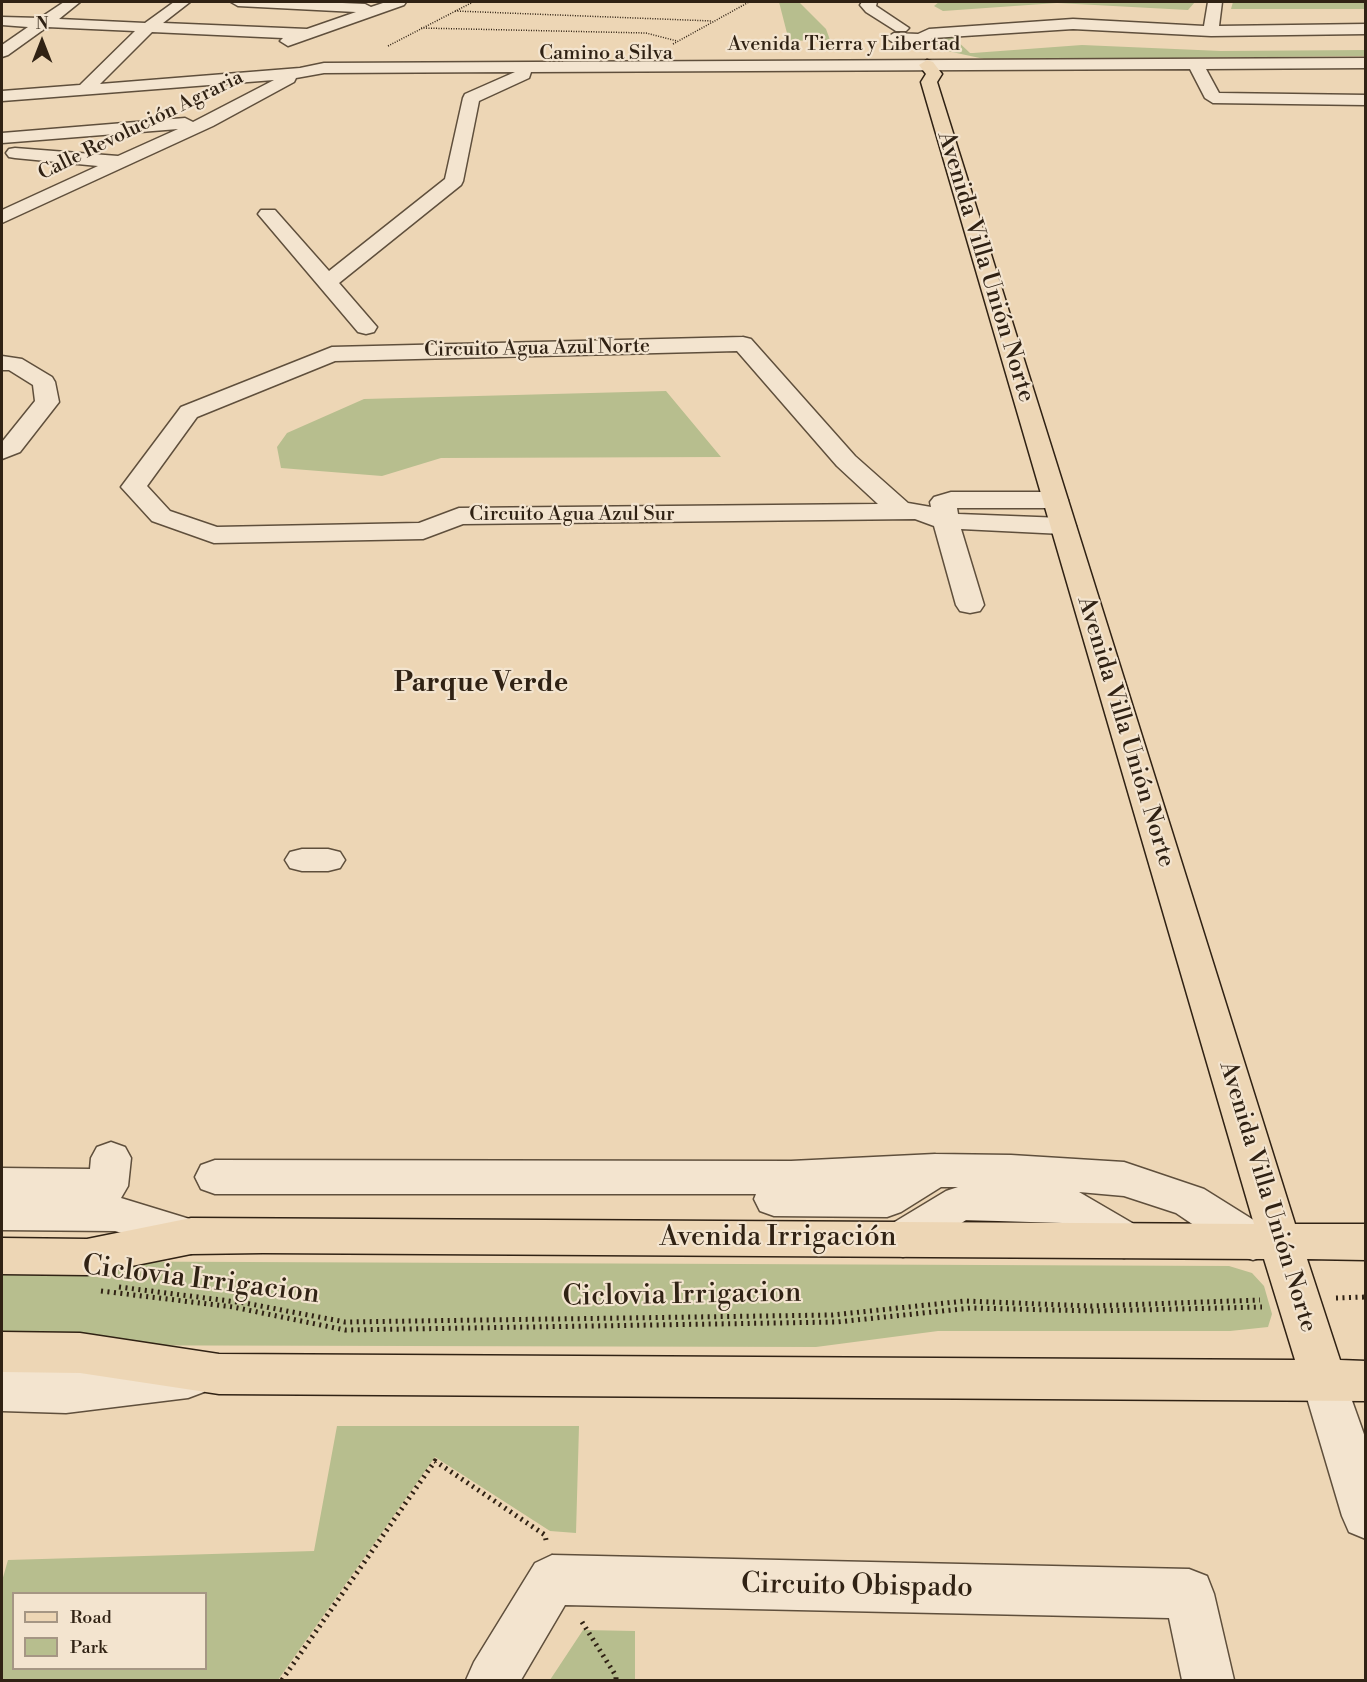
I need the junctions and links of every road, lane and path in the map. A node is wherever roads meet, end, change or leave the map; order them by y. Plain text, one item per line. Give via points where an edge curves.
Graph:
1 (73, 2) edge
2 (183, 2) edge
3 (238, 2) edge
4 (399, 2) edge
5 (473, 2) edge
6 (749, 2) edge
7 (870, 2) edge
8 (1215, 2) edge
9 (378, 9) junction
10 (455, 11) junction
11 (2, 21) edge
12 (714, 21) junction
13 (42, 24) junction
14 (147, 28) junction
15 (421, 28) junction
16 (1365, 29) edge
17 (1211, 31) junction
18 (898, 33) junction
19 (308, 34) junction
20 (925, 37) junction
21 (677, 41) junction
22 (274, 46) dead end
23 (667, 47) dead end
24 (2, 52) edge
25 (229, 63) dead end
26 (1365, 63) edge
27 (1196, 64) junction
28 (348, 67) junction
29 (606, 70) junction
30 (921, 72) junction
31 (300, 73) junction
32 (529, 78) junction
33 (1204, 81) junction
34 (1227, 81) dead end
35 (172, 83) junction
36 (85, 89) junction
37 (2, 96) edge
38 (1365, 100) edge
39 (207, 122) junction
40 (2, 138) edge
41 (2, 152) edge
42 (120, 162) junction
43 (6, 212) edge
44 (268, 214) dead end
45 (328, 282) junction
46 (366, 327) dead end
47 (2, 363) edge
48 (2, 452) edge
49 (846, 461) junction
50 (910, 511) junction
51 (945, 511) junction
52 (837, 513) junction
53 (1059, 513) junction
54 (161, 516) joint
55 (970, 605) dead end
56 (111, 1158) dead end
57 (240, 1172) dead end
58 (2, 1185) edge
59 (2, 1213) edge
60 (191, 1236) junction
61 (1267, 1242) junction
62 (1365, 1242) edge
63 (2, 1256) edge
64 (95, 1287) dead end
65 (89, 1291) dead end
66 (1365, 1297) edge
67 (1298, 1299) junction
68 (1359, 1302) dead end
69 (1262, 1307) dead end
70 (2, 1352) edge
71 (219, 1374) junction
72 (1345, 1381) edge
73 (2, 1392) edge
74 (1365, 1516) edge
75 (552, 1581) junction
76 (282, 1680) edge
77 (492, 1680) edge
78 (616, 1680) edge
79 (1208, 1680) edge

1 - 13 street
2 - 14 street
3 - 9 street
4 - 9 street
5 - 10 path
6 - 12 path
7 - 18 street via 867,5
8 - 17 street
9 - 19 street
10 - 12 path
10 - 15 path
11 - 13 street
12 - 21 path
13 - 14 street
13 - 24 street
14 - 19 street
14 - 36 street
15 - 21 path via 646,33
15 - 28 path
16 - 17 street
17 - 20 street via 1073,24
18 - 20 street
18 - 30 street via 894,51
19 - 22 street
20 - 30 street via 918,51
21 - 23 path
25 - 35 street
26 - 27 street, Avenida Tierra y Libertad
27 - 30 street, Avenida Tierra y Libertad
27 - 33 street
28 - 31 street
28 - 32 street
29 - 30 street, Camino a Silva
29 - 32 street
29 - 32 street, Camino a Silva
30 - 53 main road, Avenida Villa Unión Norte
31 - 32 street, Camino a Silva
31 - 35 street
31 - 39 street, Calle Revolución Agraria
32 - 45 street via 499,100 469,105 454,181
33 - 34 street
33 - 38 street via 1213,98
35 - 36 street
36 - 37 street
39 - 40 street
39 - 42 street, Calle Revolución Agraria
41 - 42 street
42 - 43 street, Calle Revolución Agraria
44 - 45 street
45 - 46 street
47 - 48 street via 14,364 44,382 47,402 11,447
49 - 50 street
49 - 52 street
49 - 54 street, Circuito Agua Azul Norte via 743,344 332,354 189,412 134,488
50 - 51 street, Circuito Agua Azul Sur
50 - 52 street, Circuito Agua Azul Sur
51 - 53 street, Circuito Agua Azul Sur
51 - 55 street
52 - 54 street, Circuito Agua Azul Sur via 459,516 423,531 214,535
53 - 61 main road, Avenida Villa Unión Norte
56 - 58 street via 108,1186
57 - 61 street via 887,1200 935,1170 1124,1179 1191,1201
59 - 60 street, Avenida Irrigación via 115,1214
60 - 61 main road, Avenida Irrigación
60 - 63 main road, Avenida Irrigación via 87,1257
61 - 62 main road, Avenida Irrigación
61 - 67 main road, Avenida Villa Unión Norte
64 - 67 path, Ciclovia Irrigacion via 245,1303 345,1322 832,1315 965,1301 1092,1305
65 - 69 path via 233,1307 345,1330 837,1322 971,1308 1095,1311
66 - 67 path, Ciclovia Irrigacion
66 - 68 path
67 - 72 main road, Avenida Villa Unión Norte
70 - 71 main road via 80,1353
71 - 72 main road
71 - 73 street via 66,1392
72 - 74 street
75 - 76 path via 545,1534 435,1461
75 - 77 street
75 - 78 path via 593,1638
75 - 79 street, Circuito Obispado via 1189,1594

